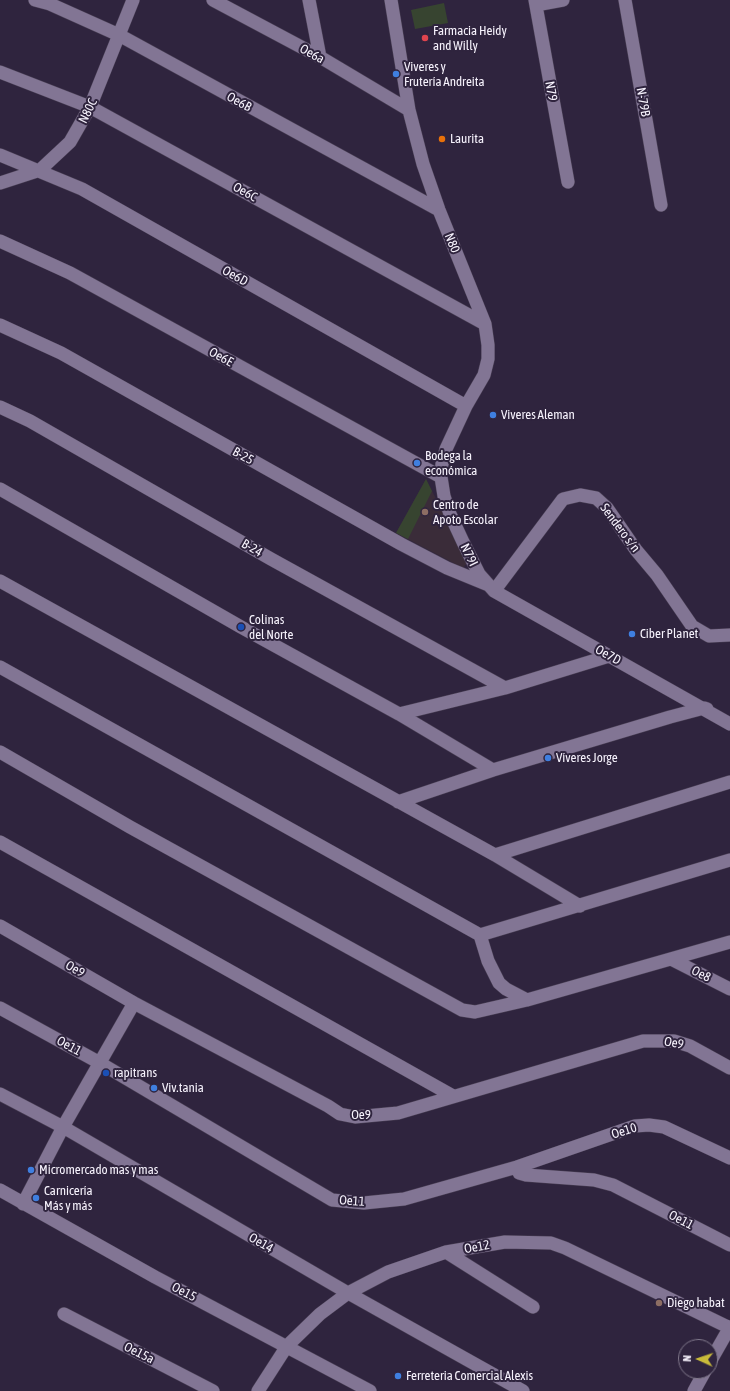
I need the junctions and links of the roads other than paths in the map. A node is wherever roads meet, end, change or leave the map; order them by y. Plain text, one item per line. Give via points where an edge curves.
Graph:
1 (35, 0) edge
2 (133, 0) edge
3 (213, 0) edge
4 (310, 0) edge
5 (391, 0) edge
6 (563, 0) edge
7 (625, 0) edge
8 (50, 2) edge
9 (535, 3) edge
10 (233, 6) edge
11 (119, 35) junction
12 (320, 57) junction
13 (0, 72) edge
14 (90, 107) junction
15 (409, 110) junction
16 (0, 155) edge
17 (40, 170) junction
18 (568, 182) dead end
19 (0, 183) edge
20 (661, 204) dead end
21 (439, 210) junction
22 (0, 241) edge
23 (486, 324) junction
24 (0, 325) edge
25 (466, 406) junction
26 (0, 407) edge
27 (441, 477) junction
28 (0, 489) edge
29 (0, 581) edge
30 (490, 588) junction
31 (730, 635) edge
32 (609, 656) junction
33 (0, 667) edge
34 (505, 688) junction
35 (704, 708) junction
36 (399, 714) junction
37 (730, 715) edge
38 (730, 724) edge
39 (0, 752) edge
40 (492, 770) junction
41 (730, 782) edge
42 (398, 802) junction
43 (0, 842) edge
44 (495, 856) junction
45 (730, 860) edge
46 (580, 906) junction
47 (0, 926) edge
48 (480, 935) junction
49 (730, 942) edge
50 (672, 958) junction
51 (730, 989) edge
52 (527, 1000) junction
53 (134, 1003) junction
54 (0, 1008) edge
55 (100, 1063) junction
56 (730, 1068) edge
57 (0, 1094) edge
58 (453, 1096) junction
59 (63, 1127) junction
60 (730, 1158) edge
61 (517, 1167) junction
62 (0, 1190) edge
63 (23, 1204) junction
64 (730, 1245) edge
65 (446, 1252) junction
66 (348, 1293) junction
67 (533, 1308) dead end
68 (64, 1314) dead end
69 (730, 1327) edge
70 (287, 1346) junction
71 (718, 1348) edge
72 (701, 1379) edge
73 (213, 1391) edge
74 (258, 1391) edge
75 (370, 1391) edge
76 (523, 1391) edge
77 (694, 1391) edge

1 - 8 street, Oe6B
2 - 11 street, N80C
3 - 10 street, Oe6a
4 - 12 street
5 - 15 street, N80
6 - 9 street
7 - 20 street, N-79B
8 - 11 street, Oe6B
9 - 18 street, N79
10 - 12 street, Oe6a
11 - 14 street, N80C
11 - 21 street, Oe6B
12 - 15 street, Oe6a
13 - 14 street, Oe6C
14 - 17 street, N80C via 70,142
14 - 23 street, Oe6C
15 - 21 street, N80 via 423,164
16 - 17 street, Oe6D
17 - 19 street, N80C
17 - 25 street, Oe6D via 82,189
21 - 23 street, N80
22 - 27 street, Oe6E via 70,272
23 - 25 street, N80 via 488,359 484,375
24 - 30 street, B-25 via 61,353 401,544
25 - 27 street, N80 via 446,449
26 - 34 street, B-24 via 30,421 271,559
27 - 30 street, N79I via 450,514 479,574
28 - 36 street
29 - 42 street
30 - 31 street, Sendero s/n via 563,500 580,495 596,498 607,508 692,626 709,636
30 - 32 street, Oe7D
32 - 34 street
32 - 35 street, Oe7D
33 - 48 street
34 - 36 street
35 - 37 street
35 - 38 street, Oe7D
35 - 40 street
36 - 40 street
39 - 52 street via 130,827 462,1010 475,1012
40 - 42 street
41 - 44 street
42 - 44 street
43 - 58 street
44 - 46 street
45 - 46 street
46 - 48 street
47 - 53 street, Oe9
48 - 52 street via 488,961 499,983
49 - 50 street
50 - 51 street, Oe8
50 - 52 street
53 - 55 street
53 - 58 street, Oe9 via 340,1114 355,1117 398,1113
54 - 55 street, Oe11
55 - 59 street
55 - 61 street, Oe11 via 332,1200 364,1203 404,1200
56 - 58 street, Oe9 via 690,1046 674,1041 643,1041
57 - 59 street, Oe14
59 - 63 street
59 - 66 street, Oe14
60 - 61 street, Oe10 via 675,1131 649,1125 635,1126
61 - 64 street, Oe11 via 519,1173 526,1175 571,1178 612,1185
62 - 63 street, Oe15
63 - 70 street, Oe15
65 - 66 street, Oe12 via 388,1272
65 - 67 street
65 - 69 street, Oe12 via 505,1242 551,1243 578,1253
66 - 70 street, Oe12 via 320,1314
66 - 76 street, Oe14
68 - 73 street, Oe15a
69 - 71 street
70 - 74 street, Oe12
70 - 75 street, Oe15
72 - 77 street

